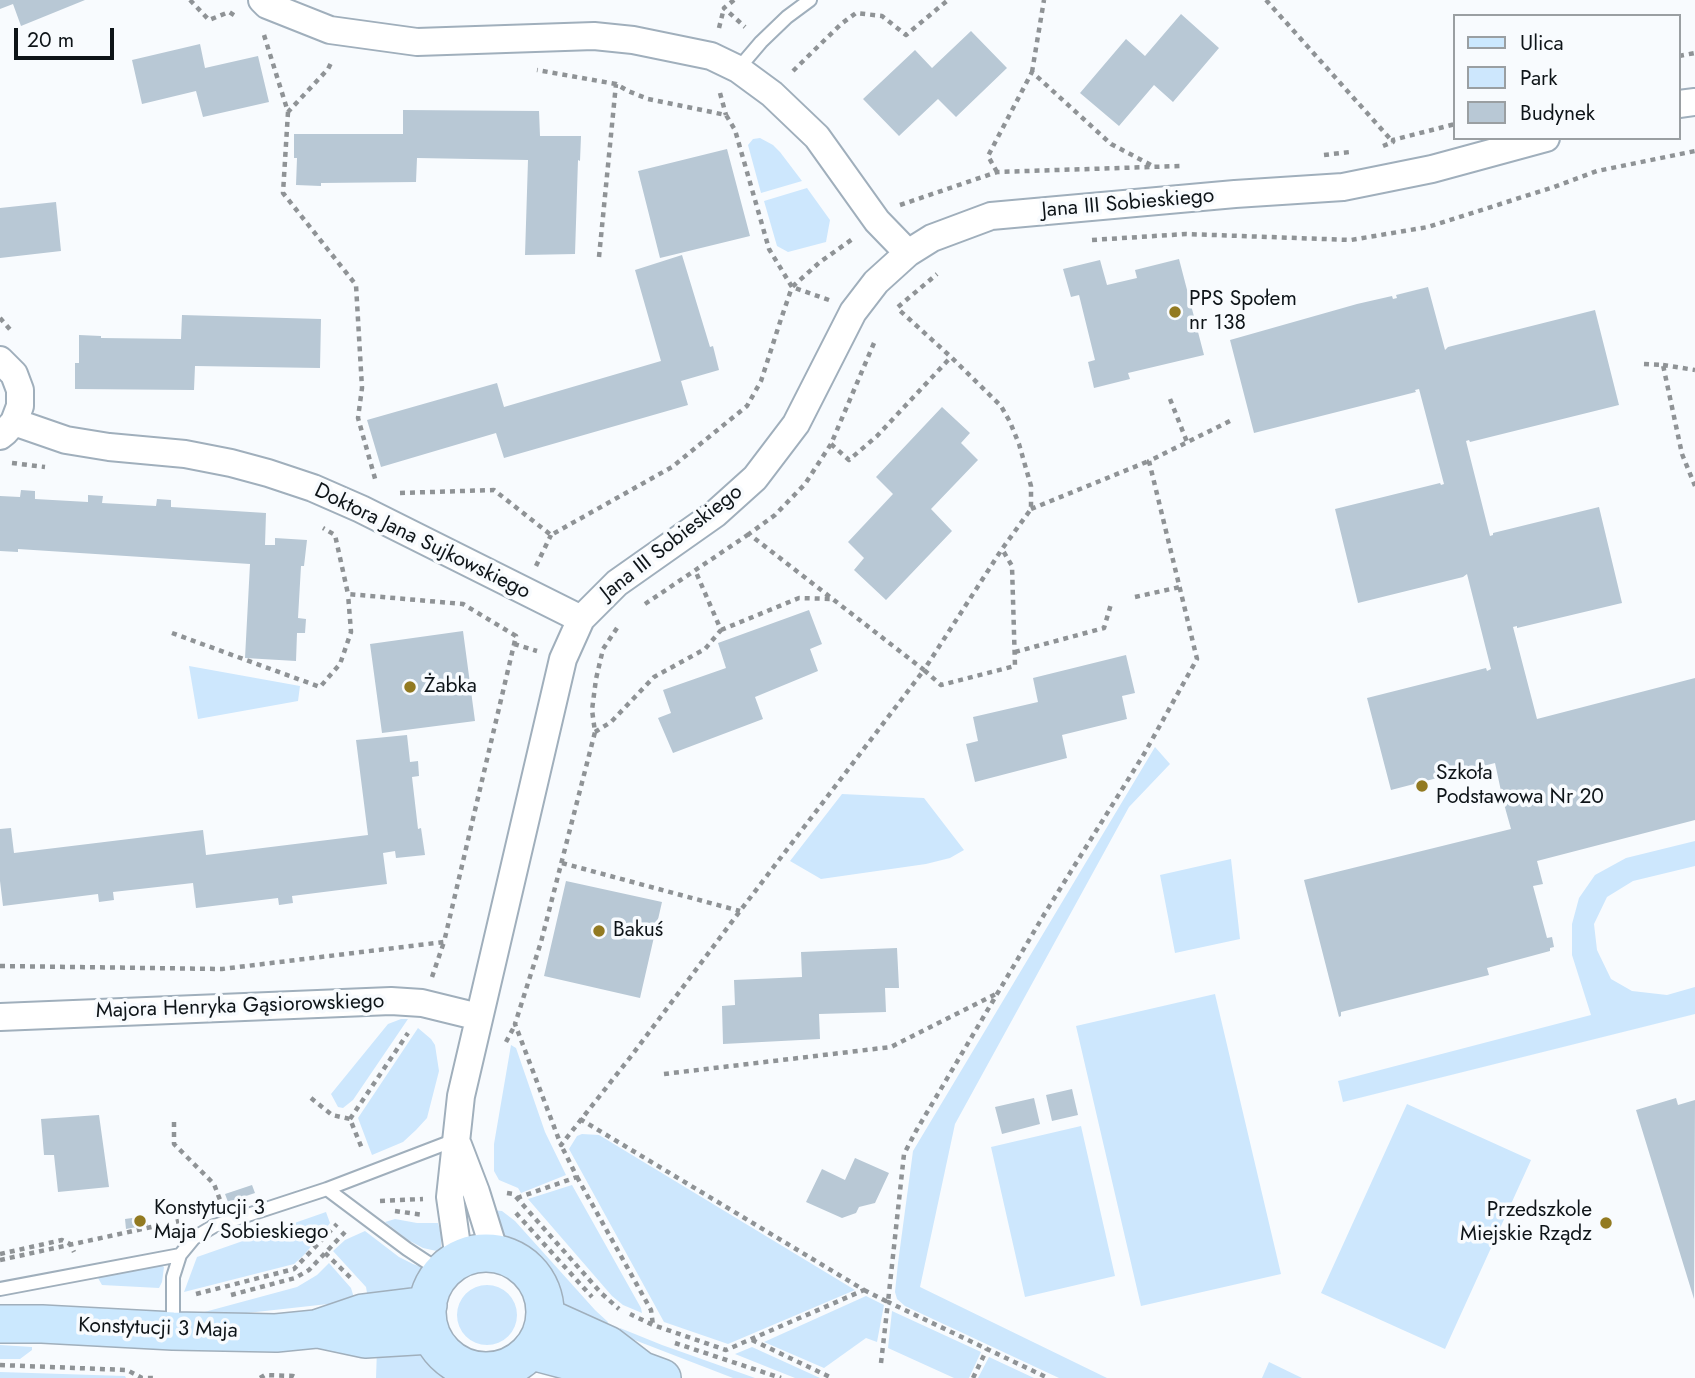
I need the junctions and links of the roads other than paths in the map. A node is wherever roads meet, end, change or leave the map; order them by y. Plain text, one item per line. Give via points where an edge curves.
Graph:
1 (262, 0) edge
2 (810, 0) edge
3 (738, 69) junction
4 (1539, 140) edge
5 (908, 253) junction
6 (0, 360) edge
7 (7, 429) edge
8 (581, 619) junction
9 (0, 1017) edge
10 (478, 1017) junction
11 (456, 1140) junction
12 (327, 1189) junction
13 (495, 1253) junction
14 (180, 1255) junction
15 (0, 1289) edge
16 (440, 1293) junction
17 (545, 1317) junction
18 (0, 1324) edge
19 (173, 1331) junction
20 (532, 1351) junction
21 (652, 1375) edge

1 - 3 street via 330,30 417,42 594,36 711,56
2 - 3 lane via 787,17
3 - 5 street via 817,137 877,222
4 - 5 street, Jana III Sobieskiego via 1343,187 991,216 932,238
5 - 8 street, Jana III Sobieskiego via 876,282 853,312 796,424 755,478 715,514 617,583
6 - 7 street, Doktora Jana Sujkowskiego via 14,374 20,390 20,406
7 - 8 street, Doktora Jana Sujkowskiego via 109,447 185,454 370,500
8 - 10 street, Jana III Sobieskiego via 563,659
9 - 10 street, Majora Henryka Gąsiorowskiego via 391,1001 422,1003
10 - 11 street, Jana III Sobieskiego
11 - 12 lane
11 - 13 street, Jana III Sobieskiego
11 - 16 street, Jana III Sobieskiego
12 - 14 lane via 214,1226 194,1238
12 - 16 lane via 407,1249
13 - 16 street via 477,1254
13 - 17 street via 516,1261 533,1275 543,1295
14 - 15 lane
14 - 19 lane via 173,1277
16 - 19 street, Konstytucji 3 Maja via 365,1339 316,1329
16 - 20 street via 442,1352 458,1365 497,1371
17 - 20 street
17 - 21 street via 608,1345
18 - 19 street, Konstytucji 3 Maja
20 - 21 street

